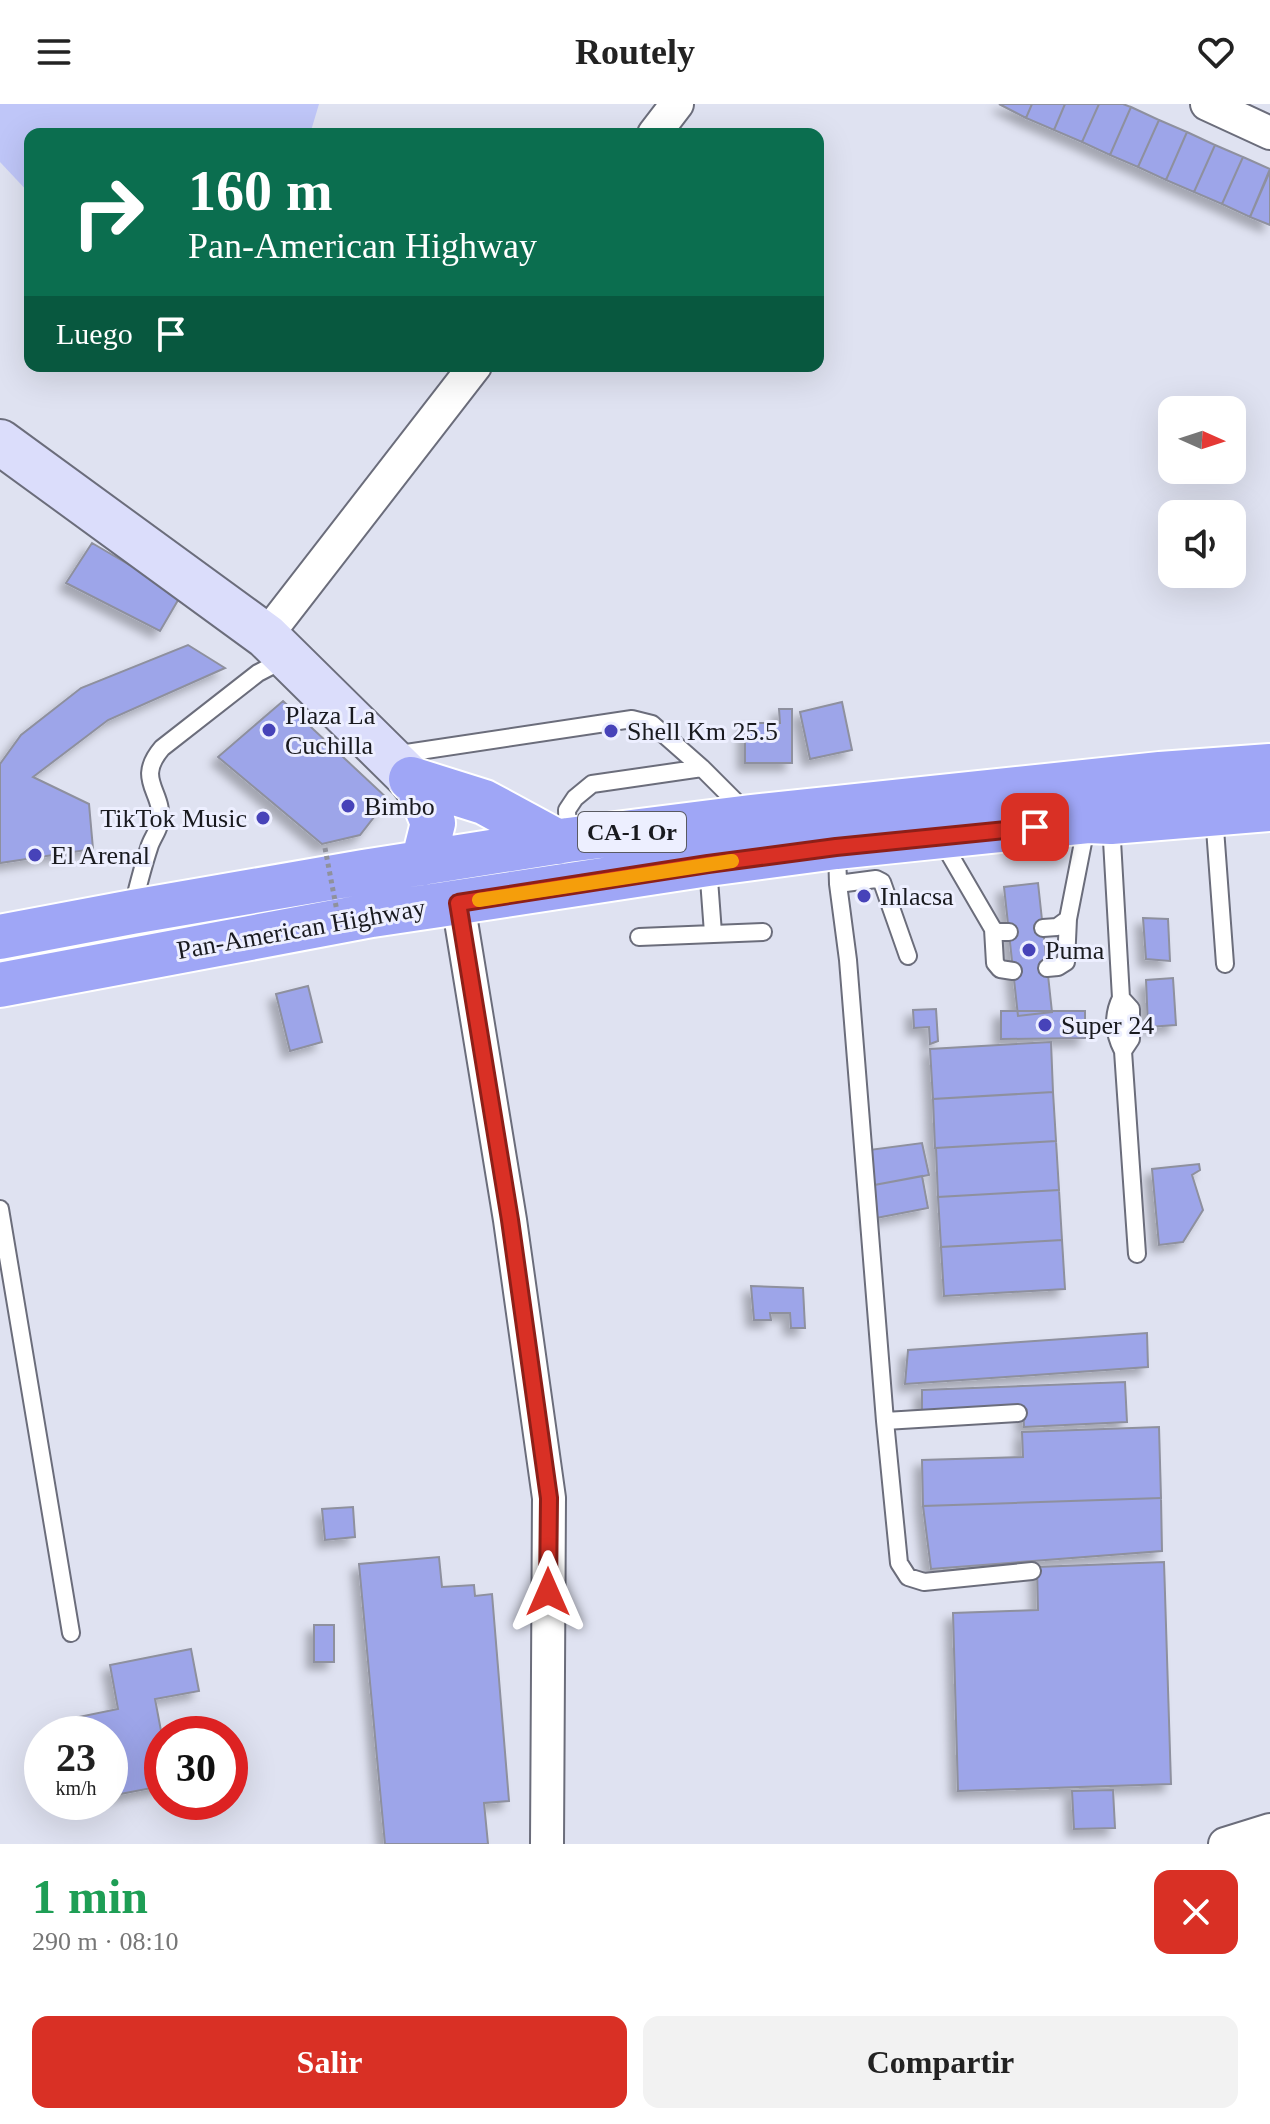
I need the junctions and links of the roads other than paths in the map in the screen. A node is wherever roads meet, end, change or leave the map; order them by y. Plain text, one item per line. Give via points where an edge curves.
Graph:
1 (677, 104) edge
2 (1207, 104) edge
3 (1257, 119) edge
4 (659, 128) edge
5 (471, 372) edge
6 (0, 442) edge
7 (278, 647) junction
8 (1270, 766) edge
9 (702, 768) junction
10 (407, 776) junction
11 (1270, 809) edge
12 (1214, 814) junction
13 (751, 817) junction
14 (1099, 822) junction
15 (939, 837) junction
16 (563, 841) junction
17 (444, 860) junction
18 (708, 864) junction
19 (837, 866) junction
20 (458, 903) junction
21 (132, 912) junction
22 (1068, 919) junction
23 (1043, 928) dead end
24 (763, 932) dead end
25 (713, 933) junction
26 (0, 937) edge
27 (639, 937) dead end
28 (908, 956) dead end
29 (1225, 964) dead end
30 (1047, 968) dead end
31 (1013, 971) dead end
32 (0, 985) edge
33 (0, 1209) edge
34 (1137, 1254) dead end
35 (1018, 1413) dead end
36 (885, 1421) junction
37 (1032, 1571) dead end
38 (71, 1633) dead end
39 (1270, 1830) edge
40 (547, 1844) edge
41 (1225, 1844) edge

1 - 4 street
2 - 3 street
5 - 7 street
6 - 7 main road
7 - 10 main road
7 - 21 lane via 258,673 152,760 149,775 159,804 159,825
8 - 13 highway, Pan-American Highway / CA-1 Or
9 - 10 lane via 652,724 632,719
9 - 13 lane
9 - 16 lane via 592,784 567,810
10 - 16 highway via 484,802
10 - 17 highway via 433,823
11 - 12 highway, Pan-American Highway / CA-1 Or
12 - 14 highway, Pan-American Highway / CA-1 Or
12 - 29 lane
13 - 16 highway, Pan-American Highway / CA-1 Or
14 - 15 highway, Pan-American Highway / CA-1 Or
14 - 22 lane
14 - 34 lane via 1121,998 1115,1009 1116,1037 1123,1051
15 - 19 highway, Pan-American Highway / CA-1 Or
15 - 31 lane via 1001,931 995,963
16 - 17 highway, Pan-American Highway / CA-1 Or
17 - 21 highway, Pan-American Highway / CA-1 Or
18 - 19 highway, Pan-American Highway / CA-1 Or
18 - 20 highway, Pan-American Highway / CA-1 Or
18 - 25 lane
19 - 28 lane via 882,882
19 - 36 lane
20 - 32 highway, Pan-American Highway / CA-1 Or
20 - 40 street via 549,1498
21 - 26 highway, Pan-American Highway / CA-1 Or
22 - 23 lane
22 - 30 lane via 1066,962
24 - 25 lane
25 - 27 lane
33 - 38 lane
35 - 36 lane
36 - 37 lane via 899,1563 908,1577 924,1582
39 - 41 street

